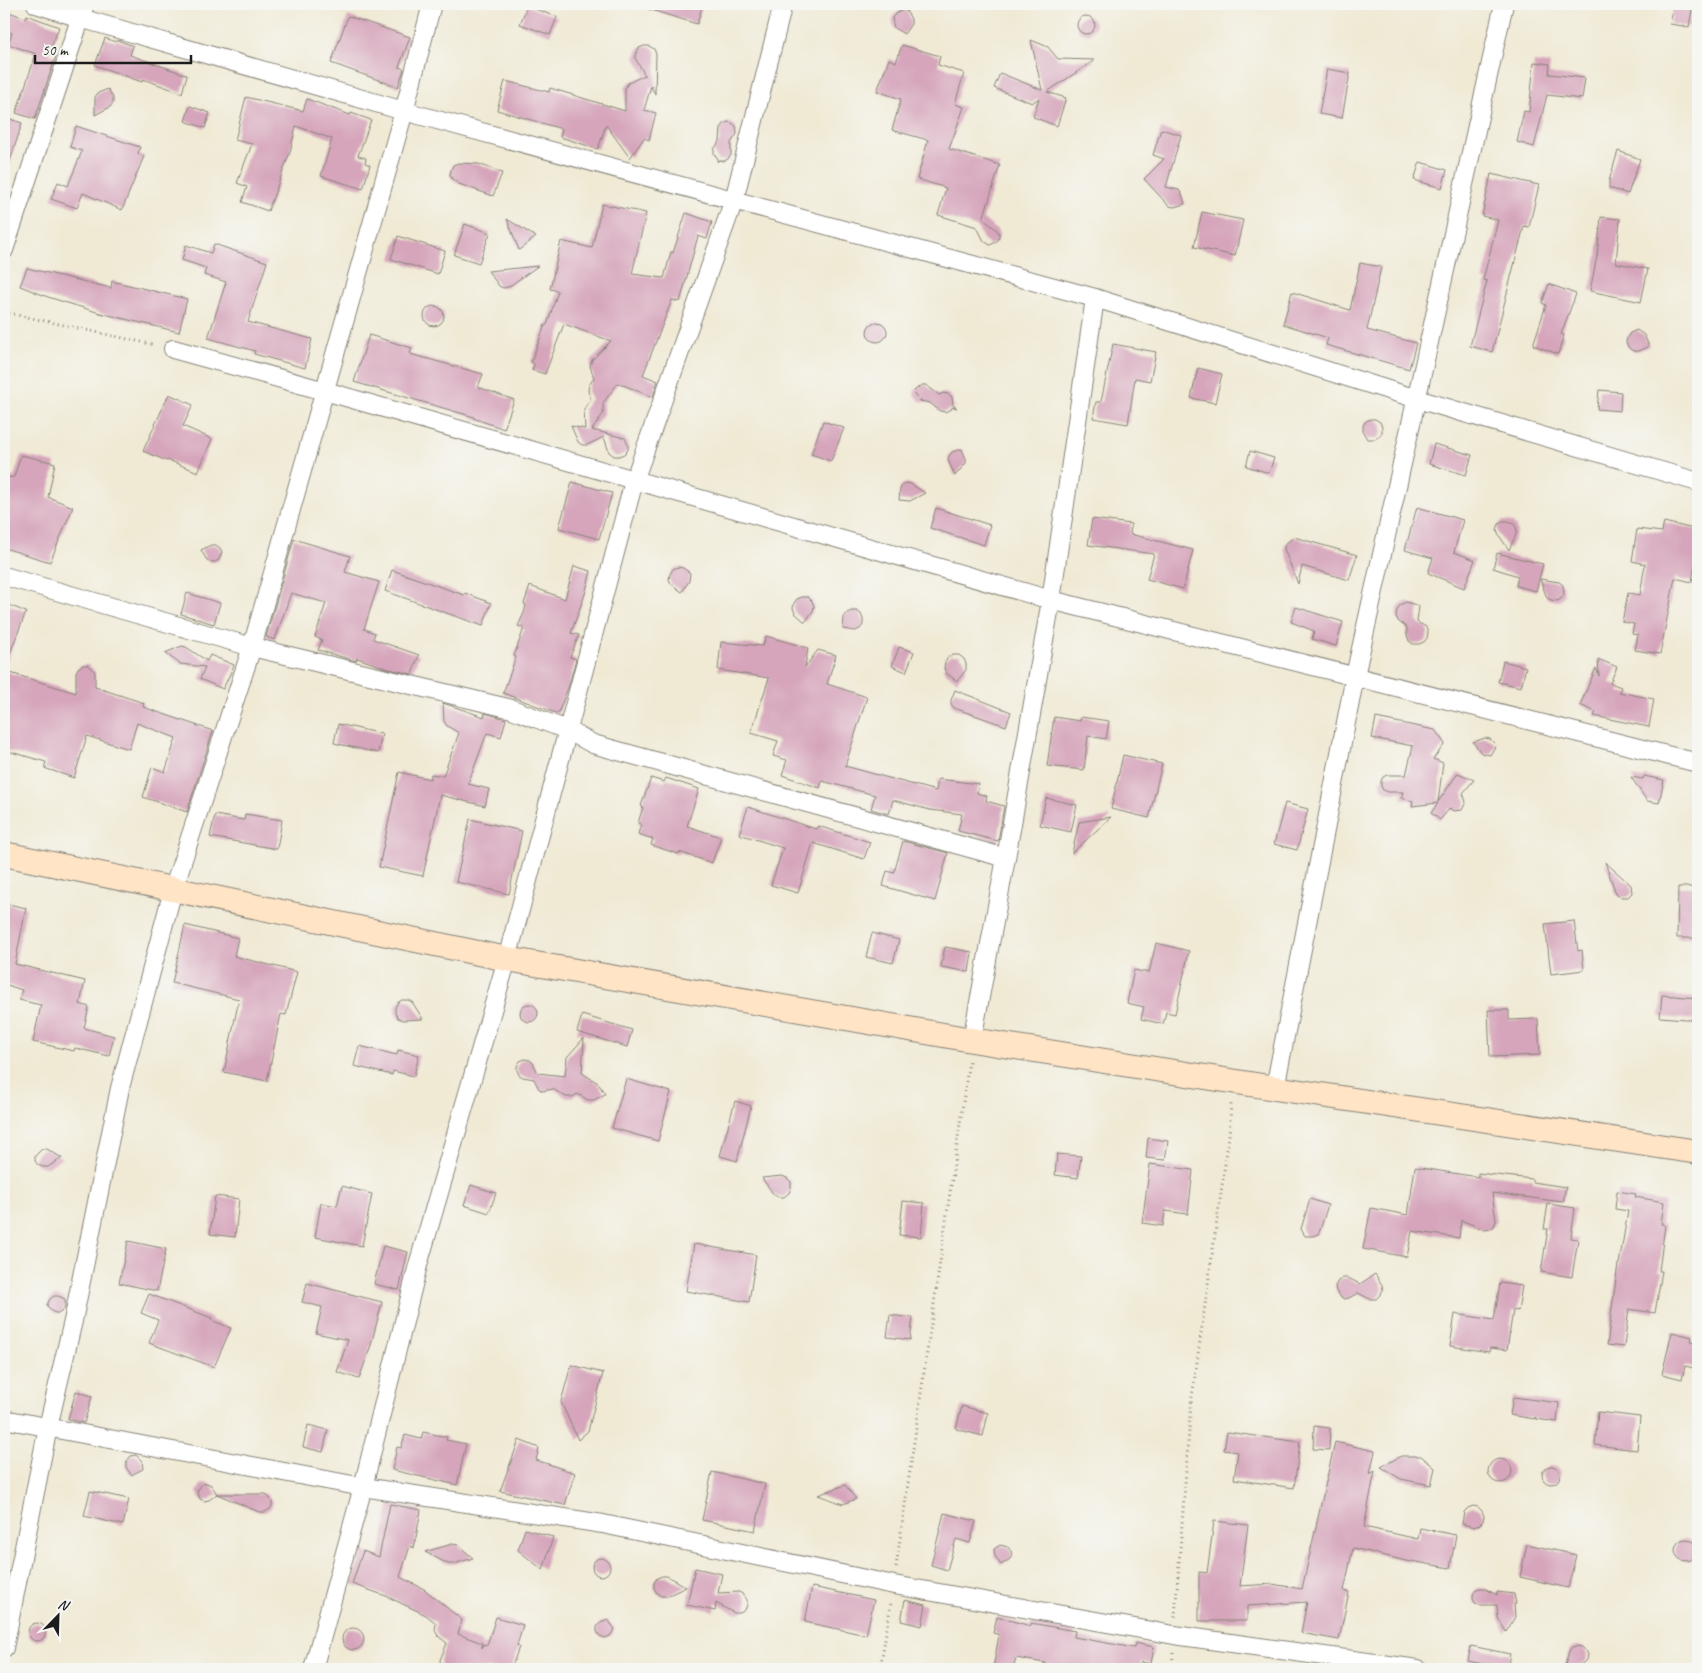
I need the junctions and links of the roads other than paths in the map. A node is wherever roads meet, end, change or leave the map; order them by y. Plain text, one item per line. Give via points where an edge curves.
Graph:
1 (36, 4) edge
2 (432, 4) edge
3 (783, 4) edge
4 (1504, 4) edge
5 (82, 11) edge
6 (404, 110) junction
7 (734, 200) junction
8 (4, 250) edge
9 (1095, 298) junction
10 (173, 349) road end
11 (325, 391) junction
12 (1417, 399) junction
13 (634, 481) junction
14 (1698, 482) edge
15 (4, 576) edge
16 (1051, 600) junction
17 (252, 647) junction
18 (1355, 676) junction
19 (568, 730) junction
20 (1698, 763) edge
21 (4, 854) edge
22 (1006, 858) junction
23 (173, 890) junction
24 (507, 959) junction
25 (972, 1040) junction
26 (1275, 1088) junction
27 (1698, 1152) edge
28 (4, 1419) edge
29 (48, 1427) junction
30 (362, 1487) junction
31 (4, 1648) edge
32 (314, 1669) edge
33 (1418, 1669) edge

1 - 5 street
2 - 6 street
3 - 7 street
4 - 12 street
5 - 6 street
5 - 8 street
6 - 7 street
6 - 11 street
7 - 9 street
7 - 13 street
9 - 12 street
9 - 16 street
10 - 11 street
11 - 13 street
11 - 17 street
12 - 14 street
12 - 18 street
13 - 16 street
13 - 19 street
15 - 17 street
16 - 18 street
16 - 22 street
17 - 19 street via 512,709
17 - 23 street
18 - 20 street
18 - 26 street
19 - 22 street via 593,744
19 - 24 street
21 - 23 main road
22 - 25 street
23 - 24 main road
23 - 29 street via 120,1088
24 - 25 main road
24 - 30 street via 418,1265
25 - 26 main road
26 - 27 main road
28 - 29 street
29 - 30 street
29 - 31 street
30 - 32 street
30 - 33 street via 603,1524 894,1585 1174,1635

